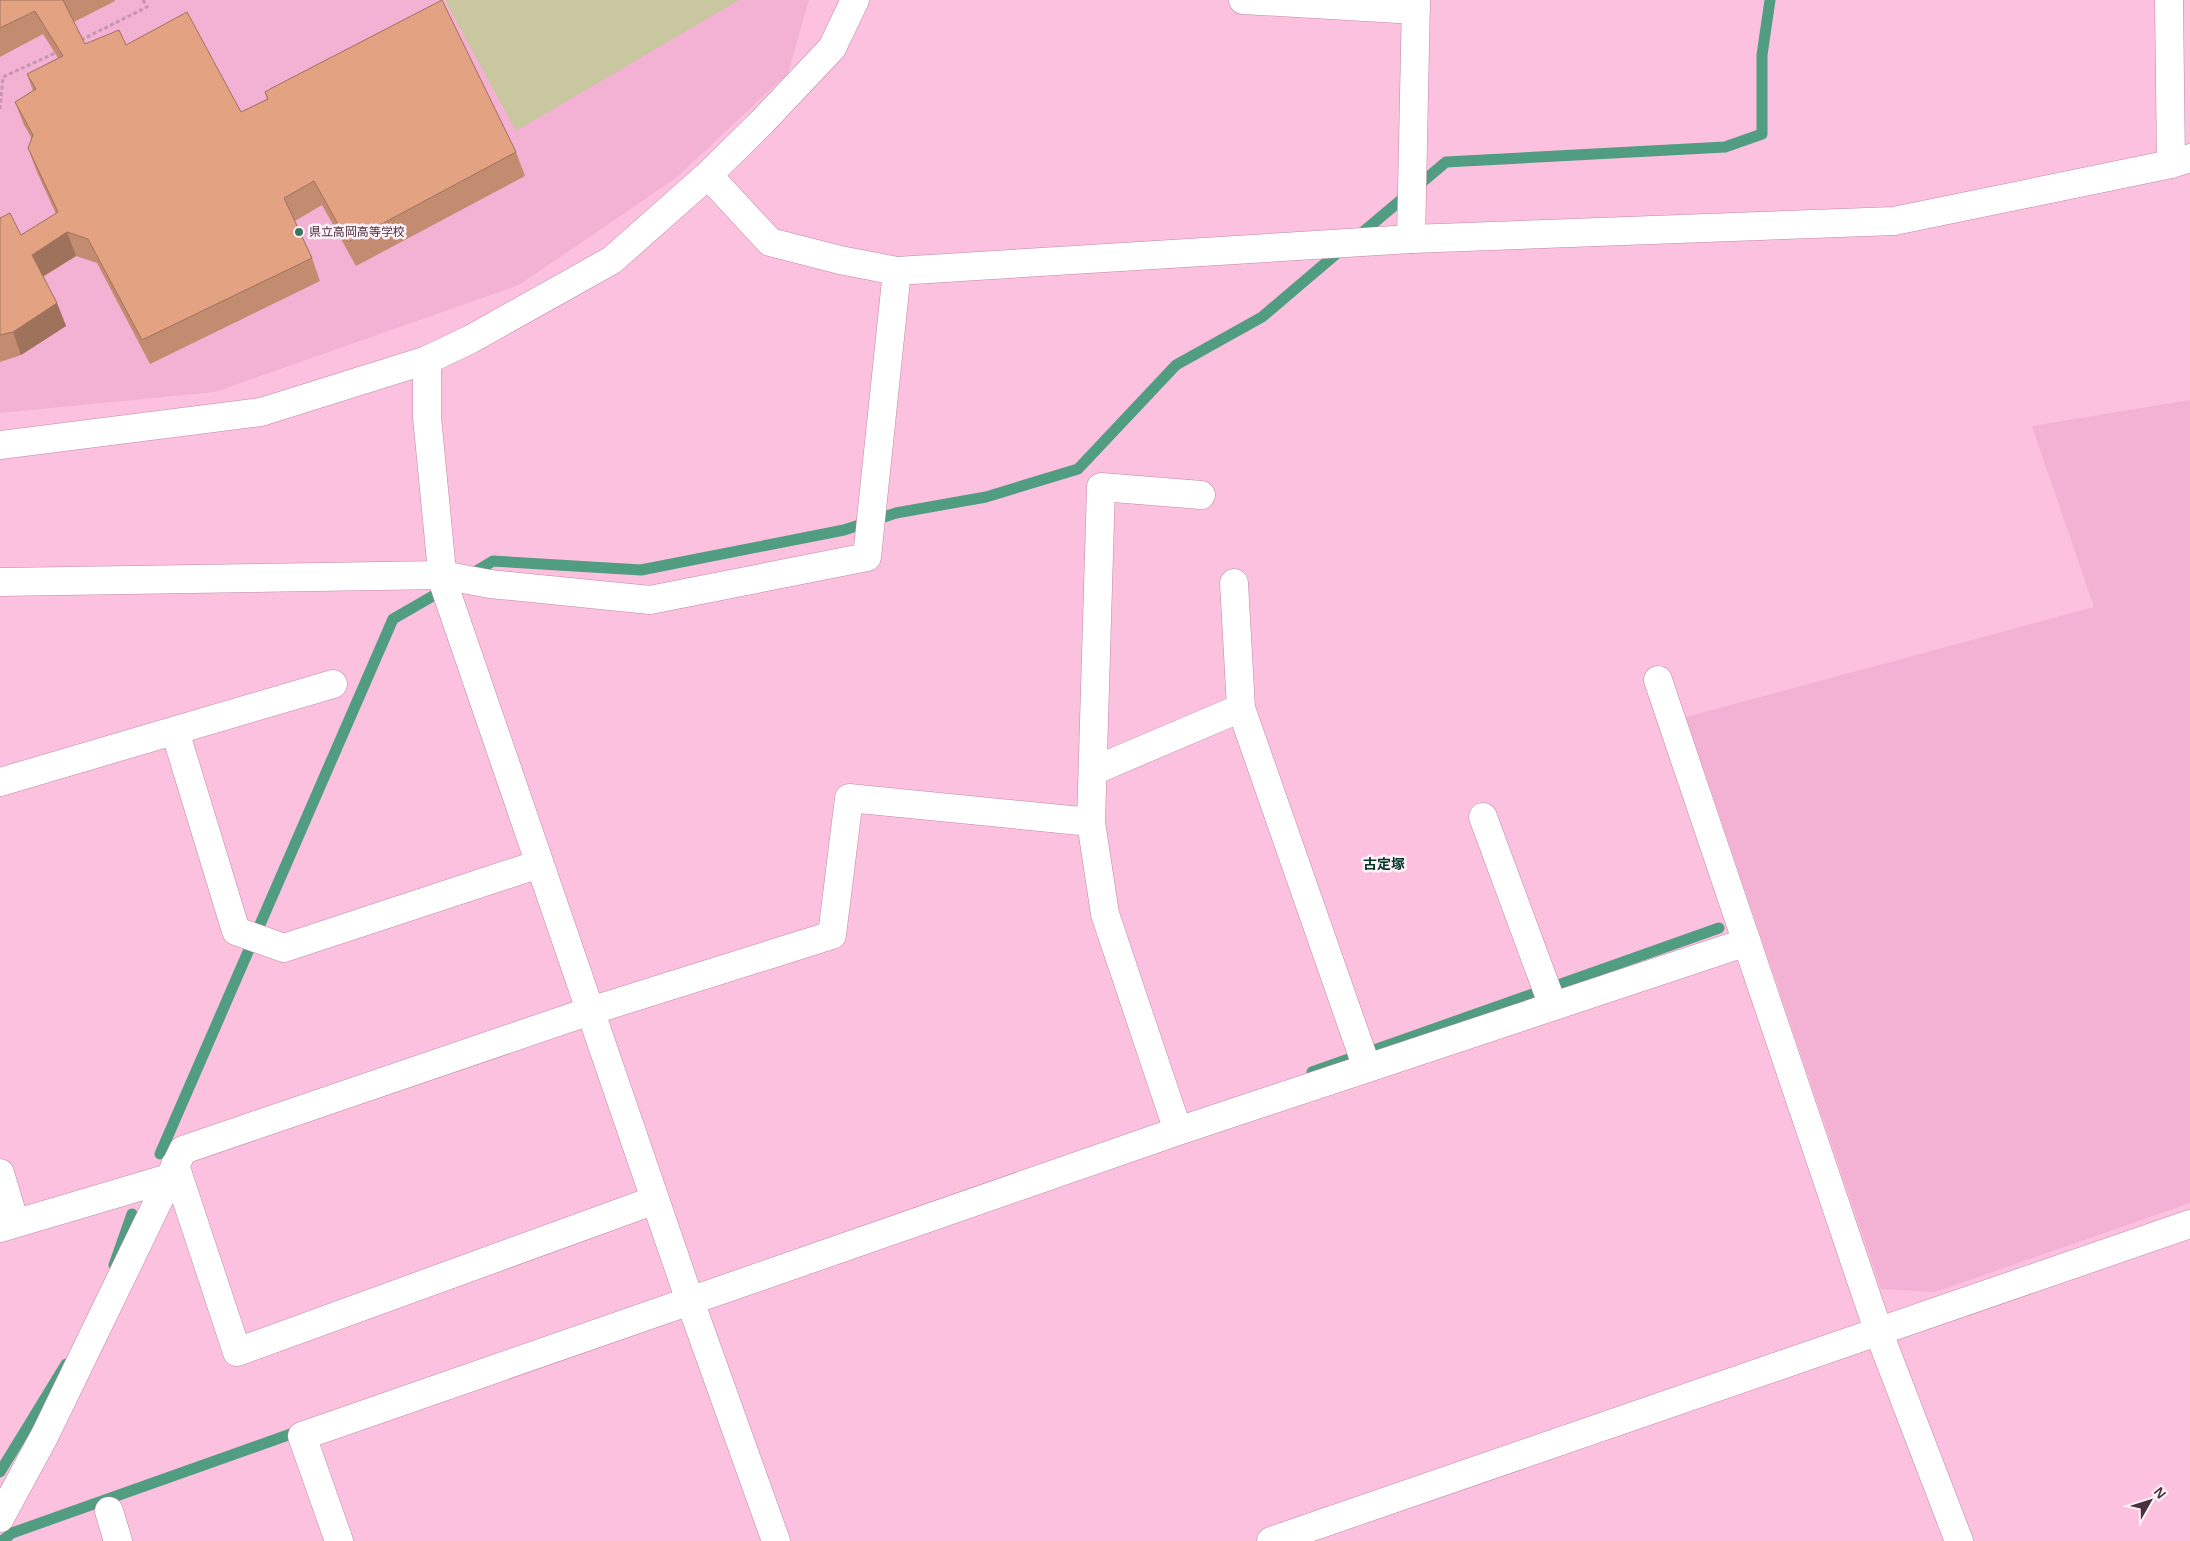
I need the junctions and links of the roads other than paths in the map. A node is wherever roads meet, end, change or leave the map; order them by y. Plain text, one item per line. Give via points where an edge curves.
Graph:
1 (855, 0) edge
2 (1243, 0) edge
3 (2169, 0) edge
4 (1416, 5) edge
5 (2180, 161) edge
6 (708, 174) junction
7 (1411, 238) junction
8 (897, 270) junction
9 (427, 360) junction
10 (0, 445) edge
11 (1200, 495) dead end
12 (447, 577) junction
13 (0, 582) edge
14 (1234, 583) dead end
15 (1658, 680) dead end
16 (333, 684) dead end
17 (1241, 708) junction
18 (175, 730) junction
19 (1093, 771) junction
20 (0, 782) edge
21 (1483, 817) dead end
22 (1092, 822) junction
23 (539, 864) junction
24 (1747, 942) junction
25 (1554, 1006) junction
26 (590, 1011) junction
27 (1367, 1068) junction
28 (1178, 1131) junction
29 (172, 1171) junction
30 (0, 1173) edge
31 (655, 1200) junction
32 (2190, 1224) edge
33 (8, 1226) edge
34 (690, 1301) junction
35 (1879, 1333) junction
36 (109, 1510) dead end
37 (0, 1518) edge
38 (118, 1541) edge
39 (339, 1541) edge
40 (776, 1541) edge
41 (1271, 1541) edge
42 (1958, 1541) edge

1 - 6 street via 832,48
2 - 4 street
3 - 5 street
4 - 7 street
5 - 7 street via 1894,221
6 - 8 street via 770,242 840,260
6 - 9 street via 612,260 480,335
7 - 8 street
8 - 12 street via 868,557 650,600
9 - 10 street via 261,412
9 - 12 street via 427,417
11 - 19 street via 1101,487
12 - 13 street
12 - 23 street via 452,610
14 - 17 street
15 - 24 street
16 - 18 street
17 - 19 street
17 - 27 street
18 - 20 street
18 - 23 street via 236,931 284,948
19 - 22 street
21 - 25 street
22 - 26 street via 848,798 832,935
22 - 28 street via 1105,914
23 - 26 street
24 - 25 street
24 - 35 street
25 - 27 street
26 - 29 street via 182,1150
26 - 31 street
27 - 28 street
28 - 34 street
29 - 31 street via 237,1352
29 - 33 street
29 - 37 street via 45,1435
30 - 33 street
31 - 34 street
32 - 35 street
34 - 39 street via 302,1436
34 - 40 street
35 - 41 street
35 - 42 street
36 - 38 street

